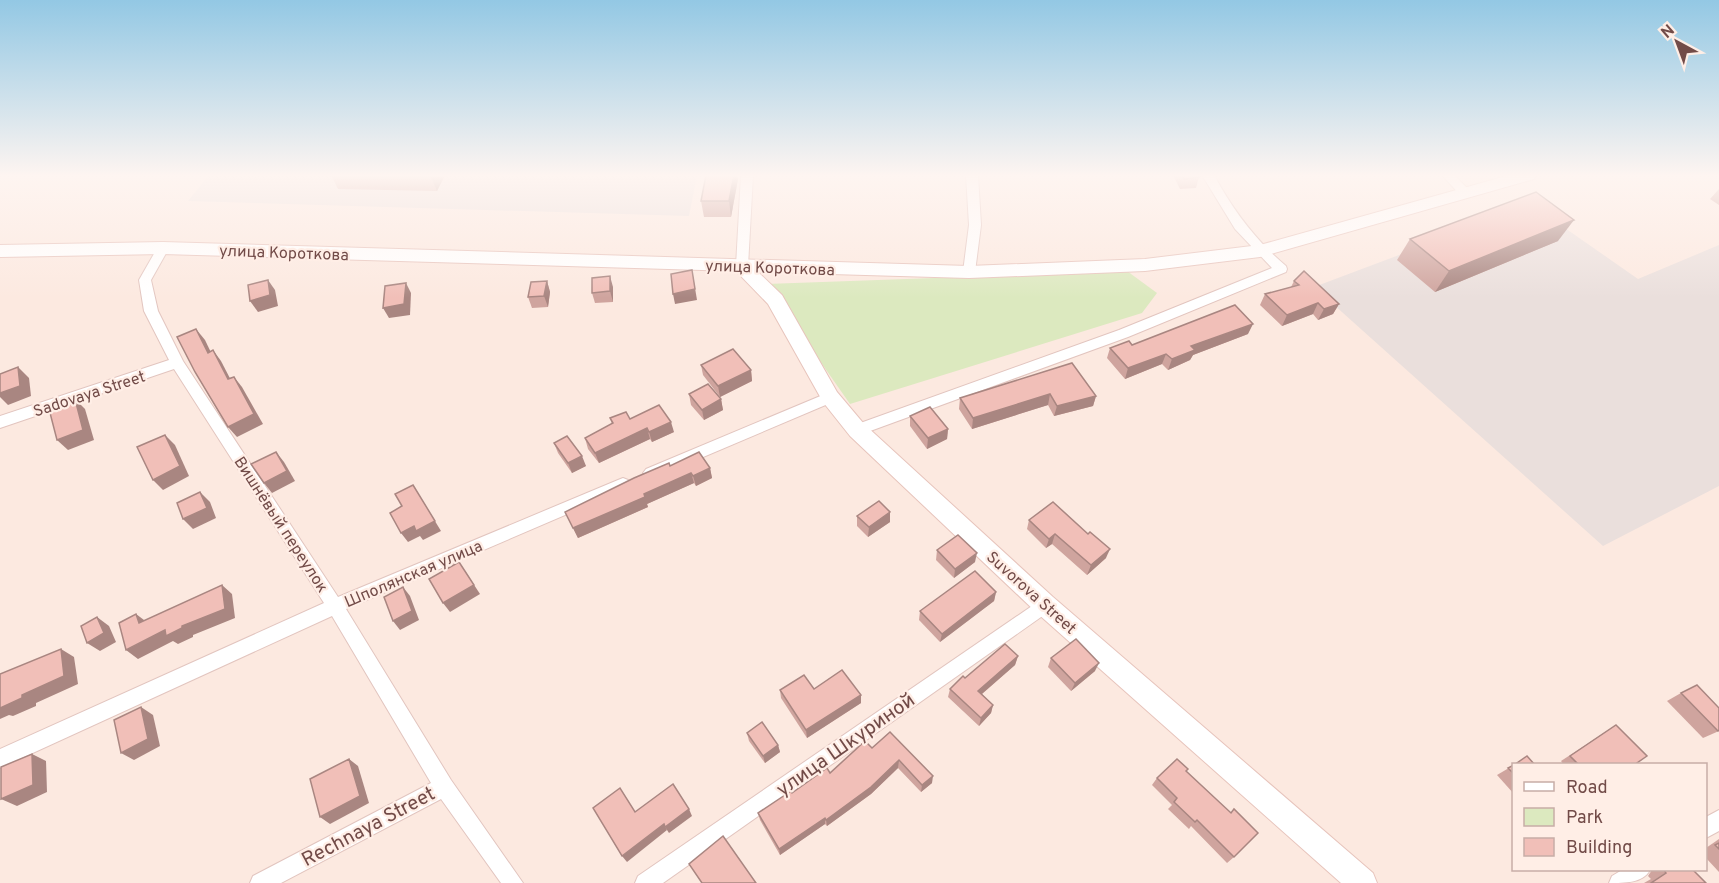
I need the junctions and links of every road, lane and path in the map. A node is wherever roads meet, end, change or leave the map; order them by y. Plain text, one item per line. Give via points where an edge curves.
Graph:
1 (745, 216) edge
2 (974, 216) edge
3 (1230, 216) edge
4 (1387, 216) edge
5 (163, 248) junction
6 (0, 252) edge
7 (1260, 252) junction
8 (742, 266) junction
9 (969, 272) junction
10 (177, 363) junction
11 (830, 397) junction
12 (0, 422) edge
13 (857, 430) junction
14 (1045, 605) junction
15 (335, 606) junction
16 (0, 759) edge
17 (444, 787) junction
18 (1639, 871) edge
19 (260, 883) edge
20 (513, 883) edge
21 (645, 883) edge
22 (1363, 883) edge
23 (1619, 883) edge

1 - 8 street
2 - 9 street
3 - 7 street
4 - 7 street, улица Короткова
5 - 6 street, улица Короткова
5 - 8 street, улица Короткова
5 - 10 street, Вишнёвый переулок via 145,280 151,311
7 - 9 street, улица Короткова via 1145,266
7 - 13 street via 1281,269 1101,342
8 - 9 street, улица Короткова
8 - 11 street, Suvorova Street via 775,300
10 - 12 street, Sadovaya Street
10 - 15 street, Вишнёвый переулок
11 - 13 street, Suvorova Street
11 - 15 street, Шполянская улица
13 - 14 street, Suvorova Street
14 - 21 street, улица Шкуриной
14 - 22 street, Suvorova Street
15 - 16 street, Шполянская улица
15 - 17 street, Вишнёвый переулок
17 - 19 street, Rechnaya Street
17 - 20 street, Вишнёвый переулок
18 - 23 street

